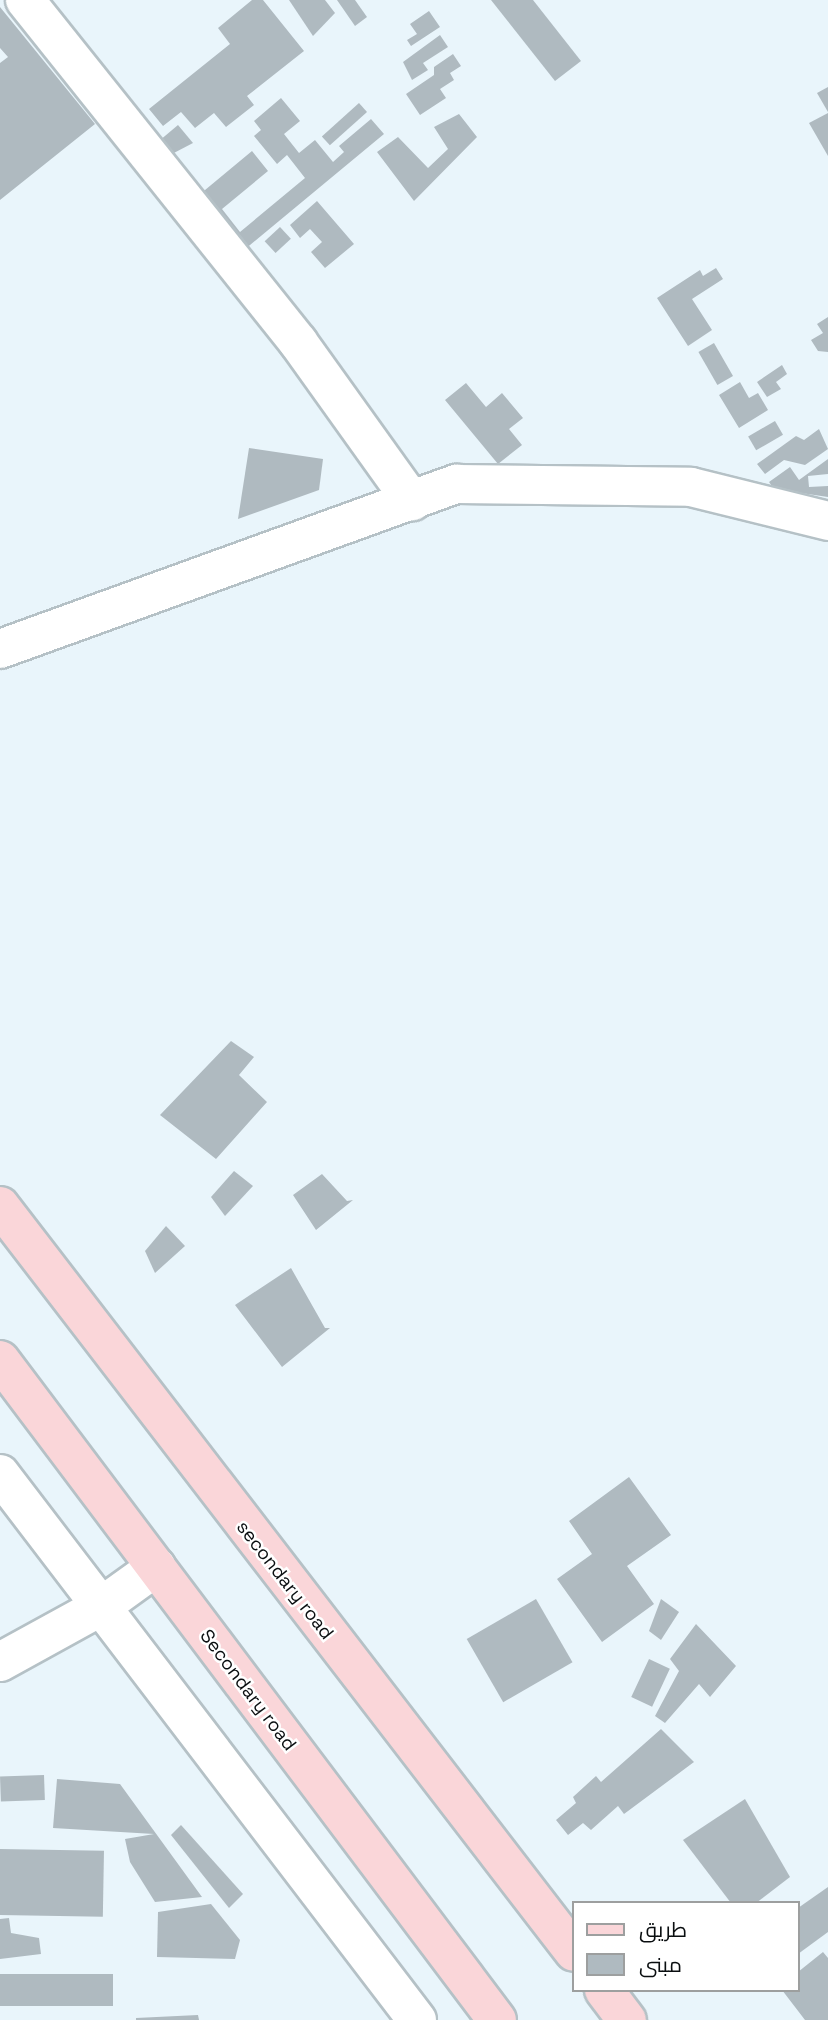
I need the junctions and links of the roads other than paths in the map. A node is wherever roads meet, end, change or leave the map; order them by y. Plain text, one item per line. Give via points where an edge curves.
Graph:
1 (25, 0) edge
2 (412, 501) junction
3 (828, 521) edge
4 (0, 649) edge
5 (0, 1206) edge
6 (0, 1360) edge
7 (0, 1474) edge
8 (156, 1567) junction
9 (102, 1606) junction
10 (0, 1662) edge
11 (572, 1949) edge
12 (606, 1992) edge
13 (416, 2020) edge
14 (497, 2020) edge
15 (627, 2020) edge

1 - 2 street via 298,342
2 - 3 street via 457,484 691,487
2 - 4 street
5 - 11 main road, secondary road
6 - 8 main road, Secondary road
7 - 9 street
8 - 9 street
8 - 14 main road, Secondary road
9 - 10 street
9 - 13 street
12 - 15 main road

